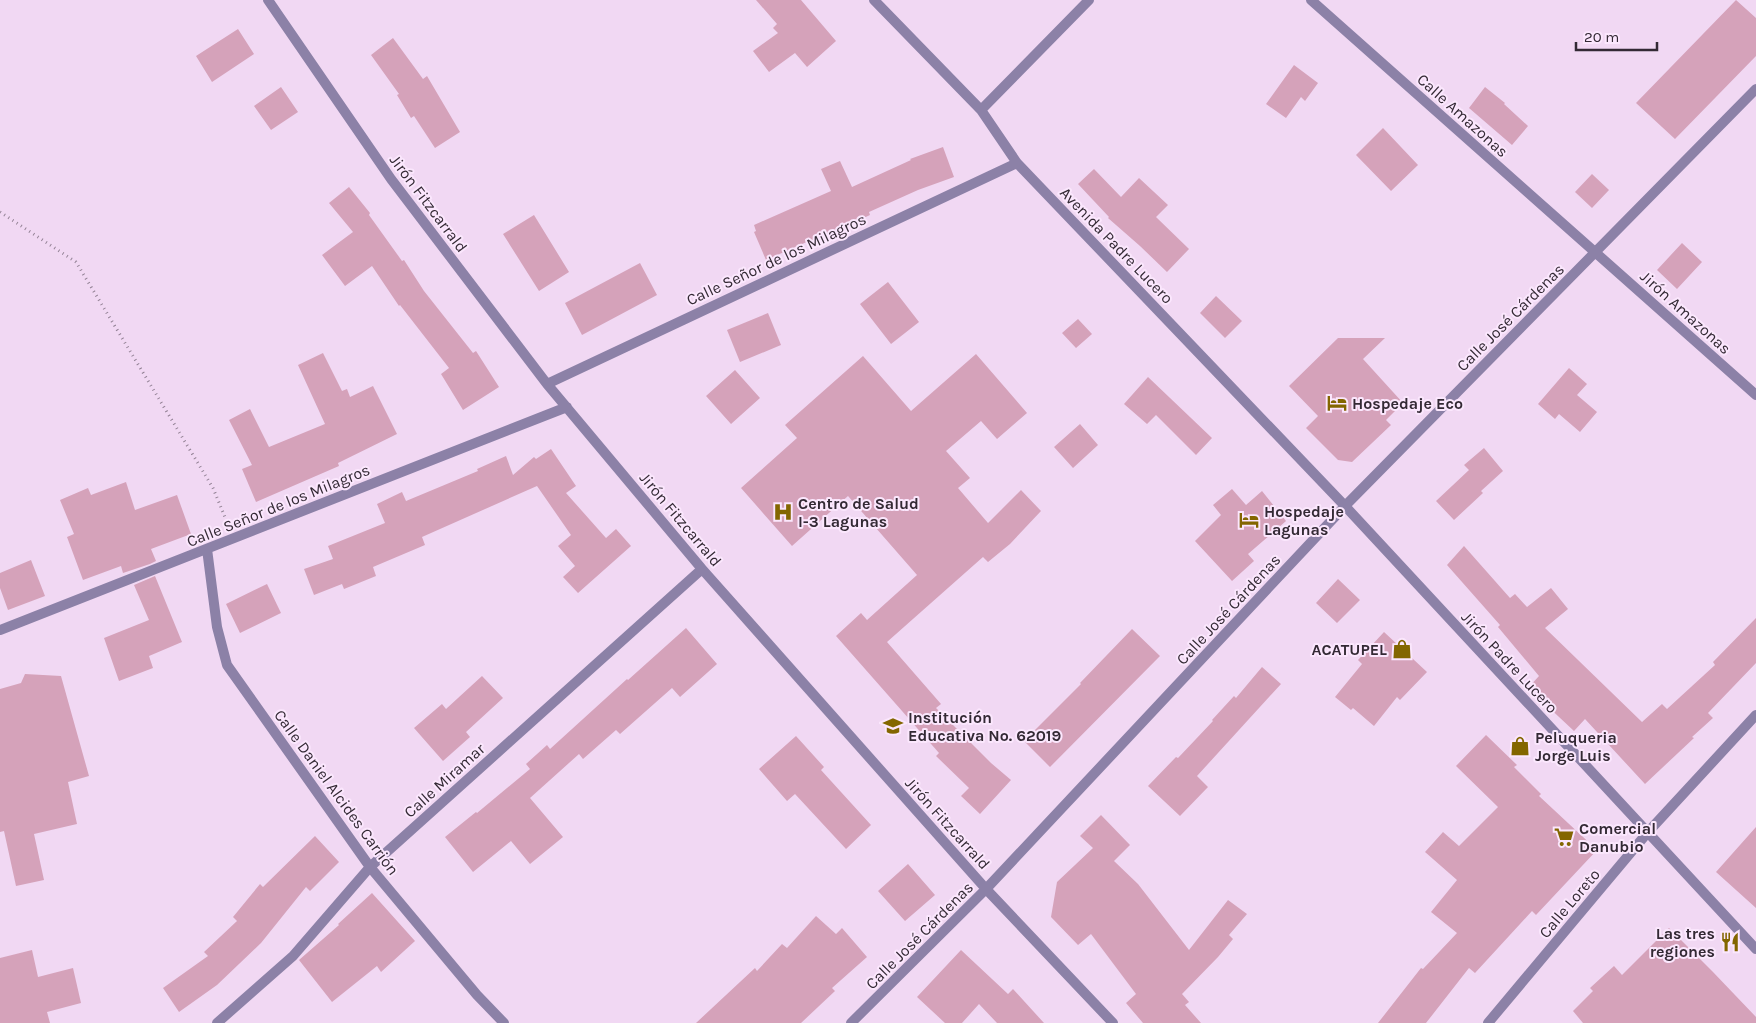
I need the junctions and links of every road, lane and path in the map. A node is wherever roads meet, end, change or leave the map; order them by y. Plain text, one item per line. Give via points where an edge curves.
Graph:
1 (268, 0) edge
2 (874, 0) edge
3 (1089, 0) edge
4 (1311, 0) edge
5 (1756, 89) edge
6 (981, 110) junction
7 (1017, 163) junction
8 (0, 212) edge
9 (1595, 252) junction
10 (547, 384) junction
11 (1756, 395) edge
12 (567, 407) junction
13 (1345, 506) junction
14 (234, 538) junction
15 (207, 549) junction
16 (702, 569) junction
17 (0, 630) edge
18 (1756, 716) edge
19 (1648, 832) junction
20 (370, 867) junction
21 (986, 889) junction
22 (1756, 949) edge
23 (217, 1023) edge
24 (504, 1023) edge
25 (851, 1023) edge
26 (1113, 1023) edge
27 (1488, 1023) edge

1 - 10 street, Jirón Fitzcarrald via 391,179
2 - 6 street, Avenida Padre Lucero
3 - 6 street
4 - 9 street, Calle Amazonas
5 - 9 street, Calle José Cárdenas
6 - 7 street, Avenida Padre Lucero
7 - 10 street, Calle Señor de los Milagros
7 - 13 street, Avenida Padre Lucero
8 - 14 path via 76,262 213,488
9 - 11 street, Jirón Amazonas
9 - 13 street, Calle José Cárdenas
10 - 12 street, Jirón Fitzcarrald
12 - 14 street, Calle Señor de los Milagros
12 - 16 street, Jirón Fitzcarrald
13 - 19 street, Jirón Padre Lucero
13 - 21 street, Calle José Cárdenas
14 - 15 street, Calle Señor de los Milagros
15 - 17 street, Calle Señor de los Milagros
15 - 20 street, Calle Daniel Alcides Carrión via 217,627 227,665
16 - 20 street, Calle Miramar
16 - 21 street, Jirón Fitzcarrald
18 - 19 street, Calle Loreto
19 - 22 street, Jirón Padre Lucero
19 - 27 street, Calle Loreto
20 - 23 street, Calle Miramar via 293,956
20 - 24 street, Calle Daniel Alcides Carrión
21 - 25 street, Calle José Cárdenas
21 - 26 street, Jirón Fitzcarrald

